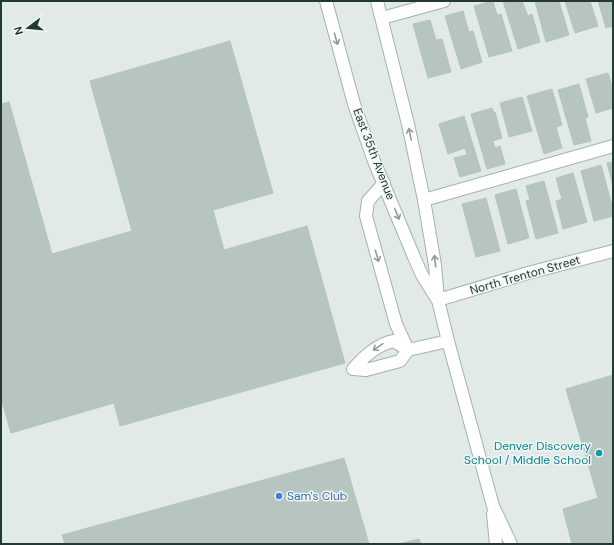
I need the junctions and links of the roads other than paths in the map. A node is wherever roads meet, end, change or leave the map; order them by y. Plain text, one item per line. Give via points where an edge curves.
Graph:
1 (326, 1) edge
2 (377, 1) edge
3 (444, 1) edge
4 (382, 18) junction
5 (613, 146) edge
6 (384, 183) junction
7 (424, 200) junction
8 (613, 251) edge
9 (438, 300) junction
10 (448, 341) junction
11 (493, 506) junction
12 (496, 544) edge
13 (511, 544) edge

1 -> 6 street, East 35th Avenue via 354,104
2 - 4 street, East 35th Avenue
3 - 4 street
7 -> 4 street, East 35th Avenue
5 - 7 street
6 -> 9 street, East 35th Avenue via 422,275
6 -> 10 street via 368,201 366,216 396,324 408,350
9 -> 7 street, East 35th Avenue
8 - 9 street, North Trenton Street
9 - 10 street, East 35th Avenue
10 - 11 street, East 35th Avenue
11 - 12 street, East 35th Avenue
11 - 13 street, East 35th Avenue

